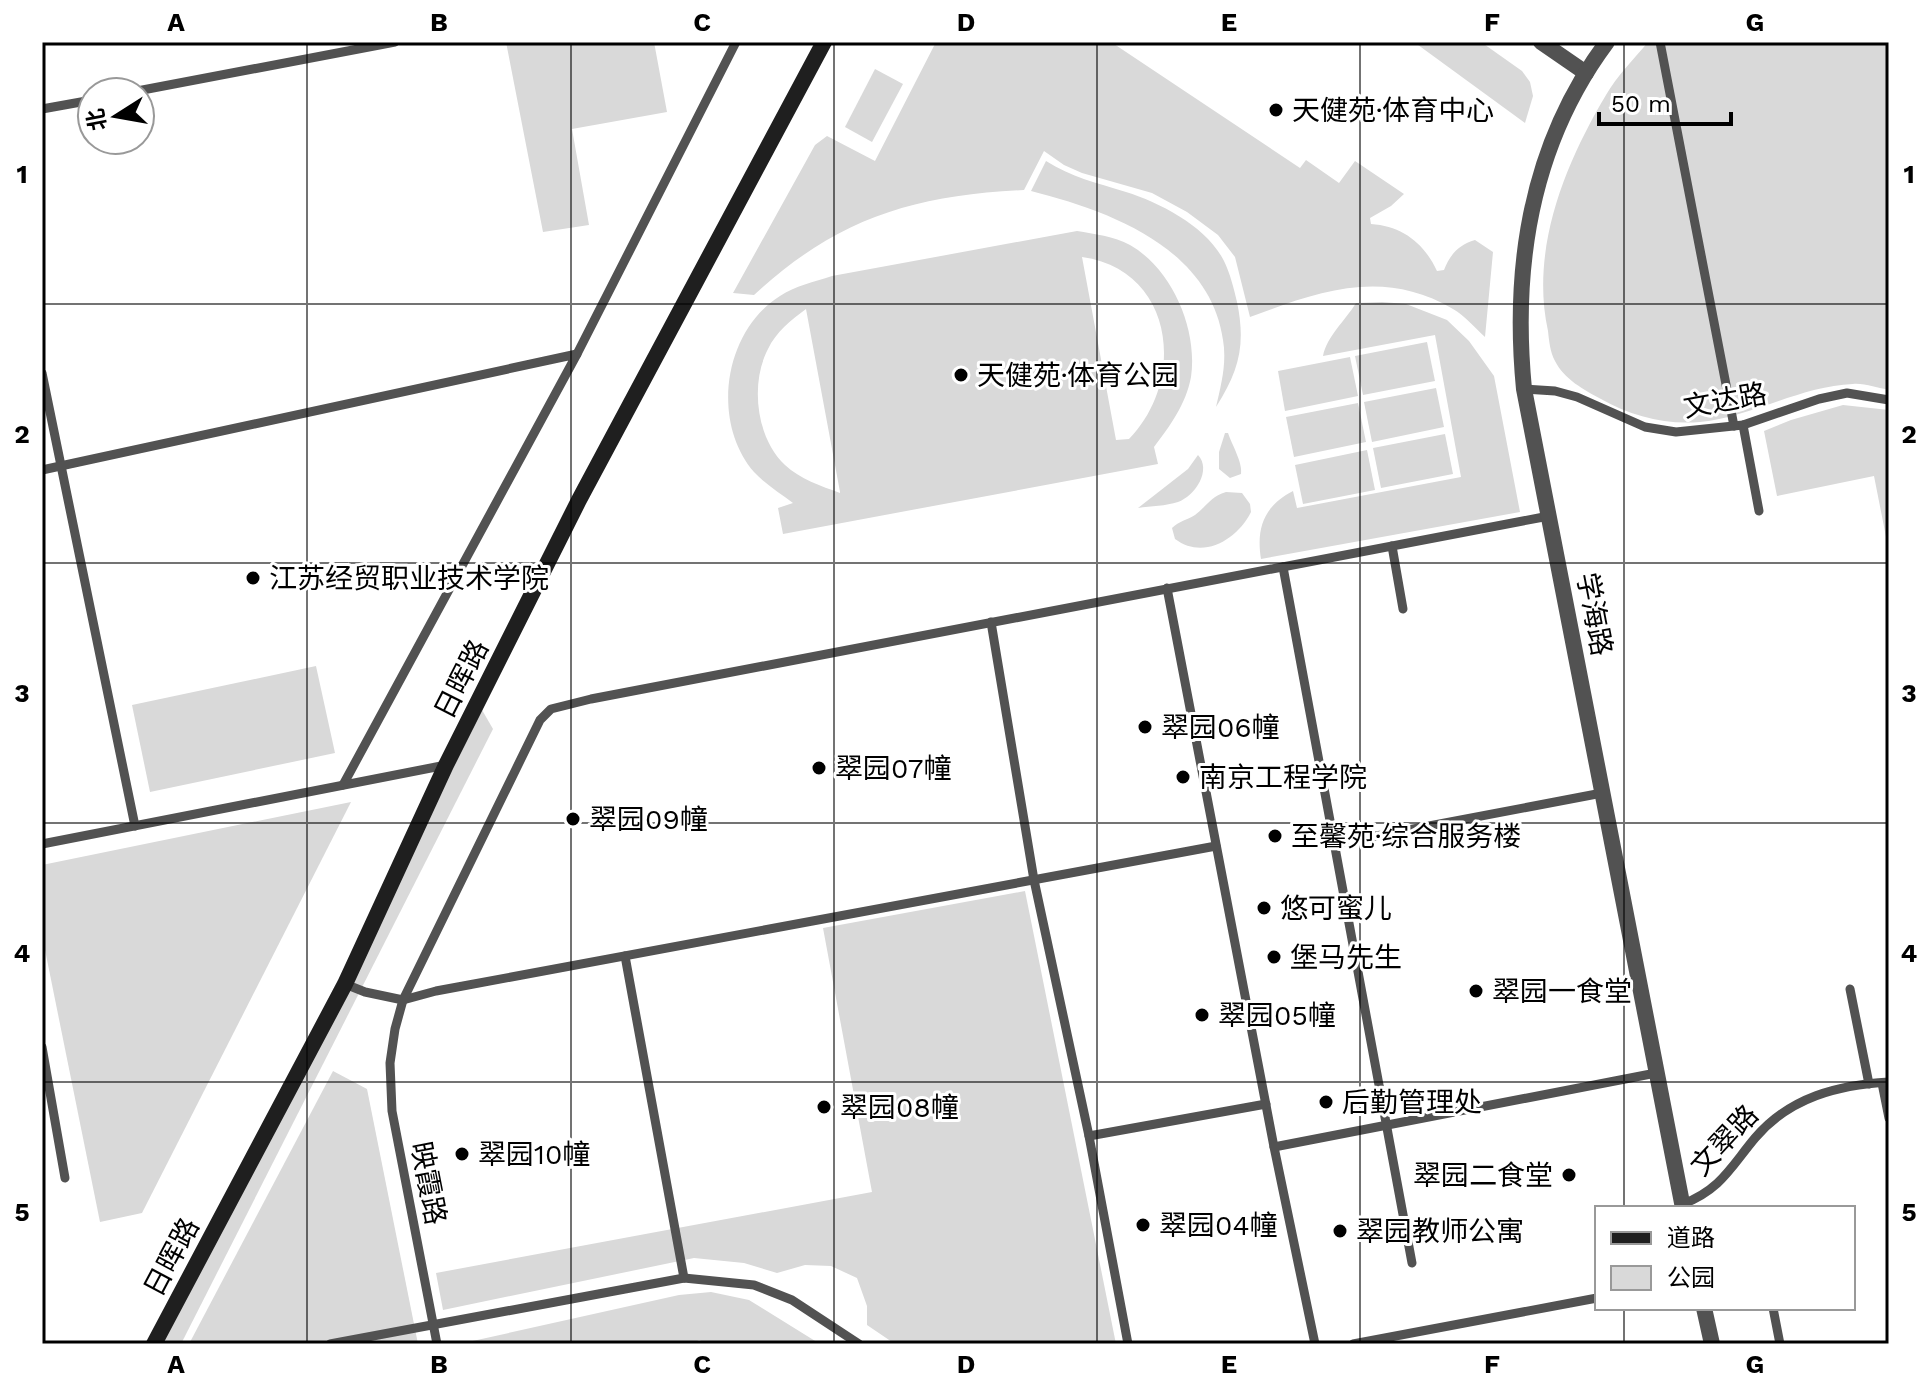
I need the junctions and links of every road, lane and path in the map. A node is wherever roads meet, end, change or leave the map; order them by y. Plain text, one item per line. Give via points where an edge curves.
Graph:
1 (395, 42) edge
2 (736, 42) edge
3 (824, 42) edge
4 (1541, 42) edge
5 (1607, 42) edge
6 (1660, 42) edge
7 (1586, 73) junction
8 (156, 87) edge
9 (76, 103) edge
10 (42, 109) edge
11 (577, 354) junction
12 (42, 373) edge
13 (1524, 389) junction
14 (1889, 400) edge
15 (1738, 426) junction
16 (59, 466) junction
17 (42, 470) edge
18 (1759, 511) dead end
19 (1549, 516) junction
20 (1392, 546) junction
21 (1283, 567) junction
22 (1167, 588) junction
23 (1403, 609) dead end
24 (991, 622) junction
25 (446, 765) junction
26 (343, 785) junction
27 (1602, 793) junction
28 (135, 826) junction
29 (42, 844) edge
30 (1334, 844) junction
31 (1216, 846) junction
32 (1034, 880) junction
33 (625, 956) junction
34 (345, 984) junction
35 (1850, 989) dead end
36 (403, 1000) junction
37 (42, 1047) edge
38 (1656, 1073) junction
39 (1886, 1083) edge
40 (1869, 1084) junction
41 (1266, 1104) junction
42 (1889, 1118) edge
43 (1386, 1126) junction
44 (1089, 1136) junction
45 (1274, 1147) junction
46 (65, 1178) dead end
47 (1683, 1206) edge
48 (1412, 1263) dead end
49 (684, 1278) junction
50 (1595, 1298) edge
51 (1704, 1310) edge
52 (1773, 1310) edge
53 (434, 1326) junction
54 (1416, 1332) junction
55 (154, 1344) edge
56 (330, 1344) edge
57 (437, 1344) edge
58 (859, 1344) edge
59 (1128, 1344) edge
60 (1315, 1344) edge
61 (1353, 1344) edge
62 (1418, 1344) edge
63 (1712, 1344) edge
64 (1780, 1344) edge

1 - 8 lane
2 - 11 lane
3 - 25 street, 日晖路 via 579,500
4 - 7 street
5 - 7 street, 学海路
6 - 15 lane
7 - 13 street, 学海路 via 1551,142 1535,196 1522,264
9 - 10 lane
11 - 16 lane
11 - 26 lane
12 - 16 lane
13 - 15 lane, 文达路 via 1577,397 1645,427 1676,432
13 - 19 street, 学海路
14 - 15 lane, 文达路 via 1847,393
15 - 18 lane
16 - 17 lane
16 - 28 lane
19 - 20 lane
19 - 27 street, 学海路
20 - 21 lane
20 - 23 lane
21 - 22 lane
21 - 30 lane
22 - 24 lane
22 - 31 lane
24 - 32 lane
24 - 36 lane, 映霞路 via 551,709 540,720
25 - 26 lane
25 - 34 street, 日晖路
26 - 28 lane
27 - 30 lane
27 - 38 street, 学海路
28 - 29 lane
30 - 43 lane
31 - 32 lane
31 - 41 lane
32 - 33 lane
32 - 44 lane
33 - 36 lane
33 - 49 lane
34 - 36 lane
34 - 55 street, 日晖路
35 - 40 lane
36 - 53 lane, 映霞路 via 390,1063 392,1111
37 - 46 lane
38 - 43 lane
38 - 47 street, 学海路
39 - 40 lane, 文翠路
39 - 42 lane
40 - 47 lane, 文翠路 via 1829,1089 1778,1115 1718,1183
41 - 44 lane
41 - 45 lane
43 - 45 lane
43 - 48 lane
44 - 59 lane
45 - 60 lane
49 - 53 lane
49 - 58 lane via 754,1285 792,1300
50 - 54 lane
51 - 63 street
52 - 64 lane
53 - 56 lane
53 - 57 lane, 映霞路
54 - 61 lane
54 - 62 lane

